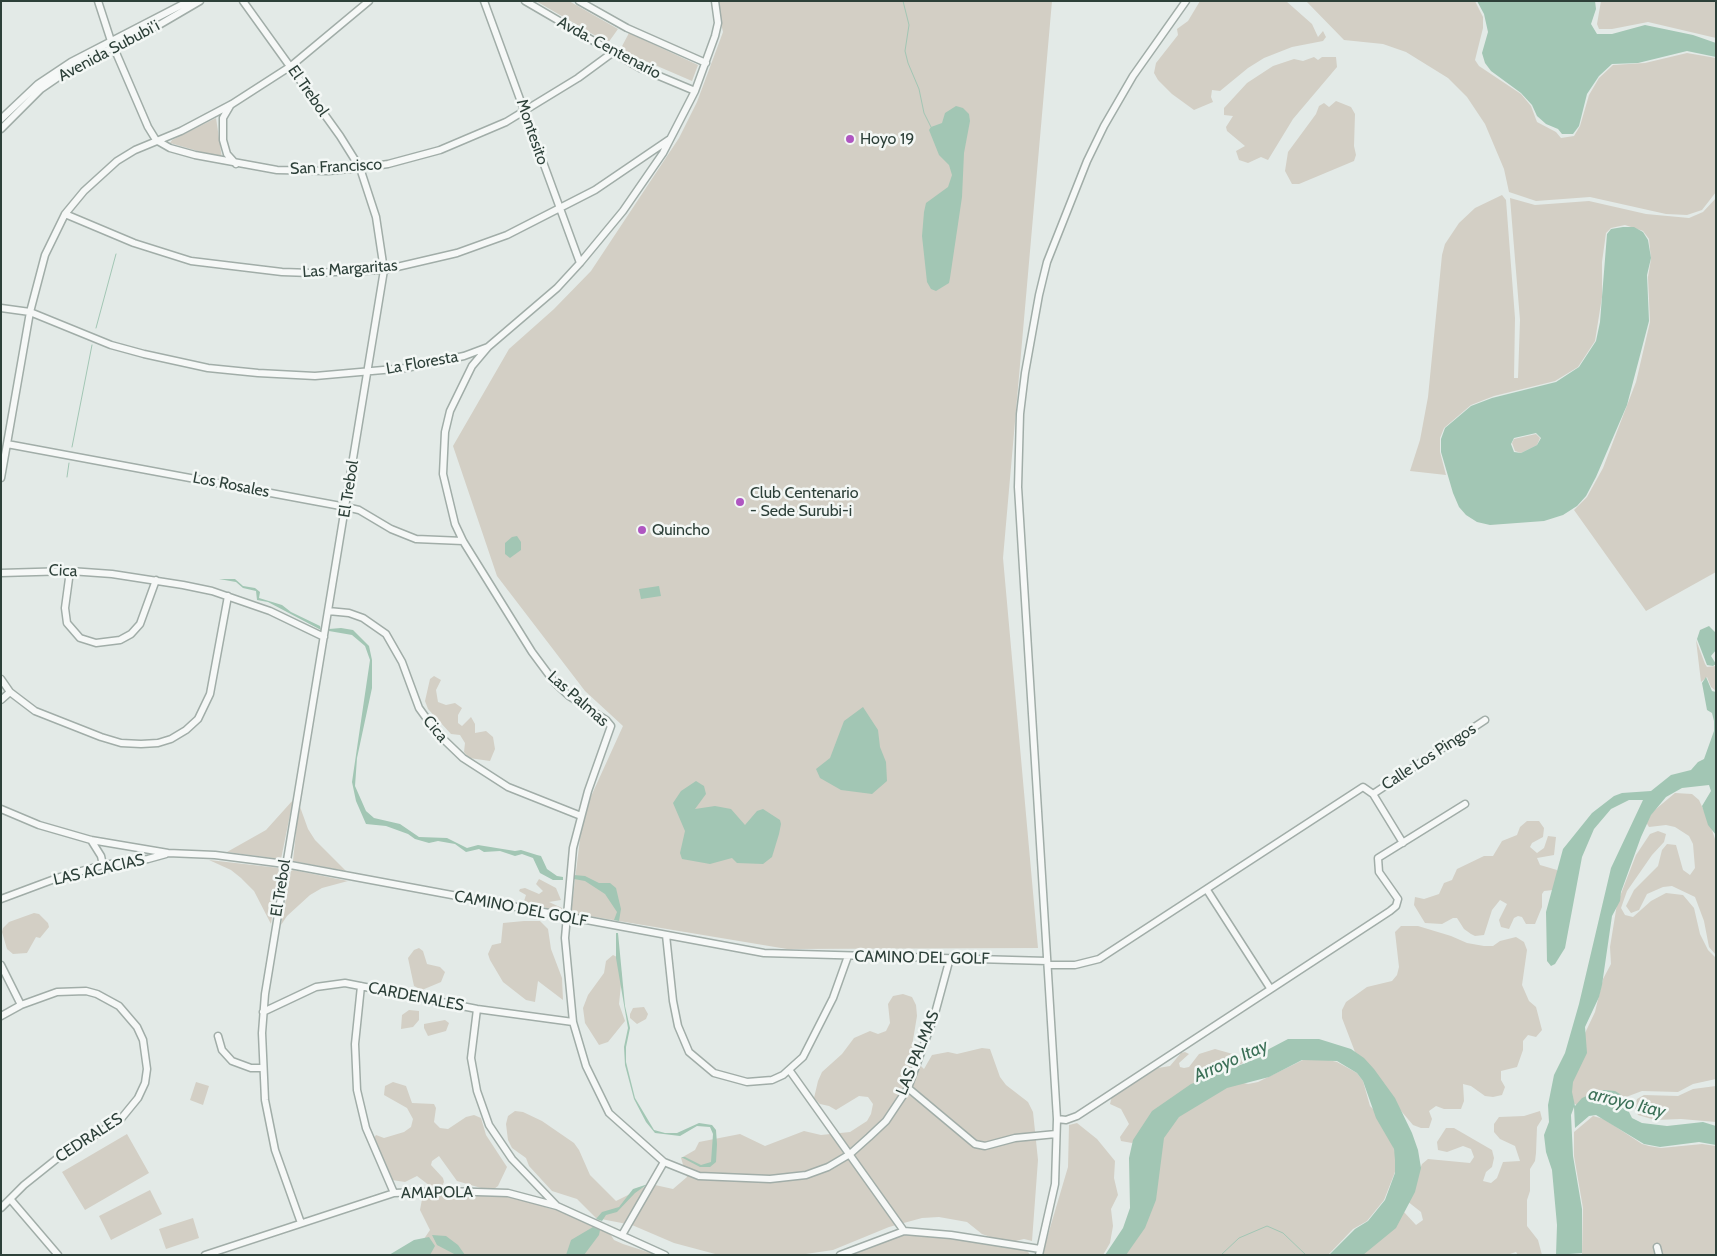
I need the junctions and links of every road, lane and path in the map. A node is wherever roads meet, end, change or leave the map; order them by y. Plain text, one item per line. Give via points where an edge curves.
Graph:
1 (98, 1) edge
2 (189, 1) edge
3 (200, 1) edge
4 (243, 1) edge
5 (369, 1) edge
6 (484, 1) edge
7 (525, 1) edge
8 (579, 1) edge
9 (715, 1) edge
10 (1186, 1) edge
11 (112, 44) junction
12 (612, 53) junction
13 (706, 63) junction
14 (291, 66) junction
15 (695, 91) junction
16 (232, 104) junction
17 (525, 111) junction
18 (1, 120) edge
19 (1, 129) edge
20 (672, 138) junction
21 (156, 140) junction
22 (236, 164) junction
23 (360, 168) junction
24 (559, 210) junction
25 (65, 214) junction
26 (580, 264) junction
27 (384, 270) junction
28 (1, 308) edge
29 (30, 312) junction
30 (488, 348) junction
31 (464, 356) junction
32 (472, 366) junction
33 (368, 372) junction
34 (7, 444) junction
35 (1, 478) edge
36 (346, 507) junction
37 (455, 524) junction
38 (449, 540) junction
39 (463, 542) junction
40 (70, 571) junction
41 (1, 574) edge
42 (156, 580) junction
43 (228, 596) junction
44 (328, 611) junction
45 (324, 637) junction
46 (1, 679) edge
47 (10, 692) junction
48 (1, 700) edge
49 (1485, 720) dead end
50 (1372, 794) junction
51 (1465, 804) dead end
52 (1, 809) edge
53 (581, 816) junction
54 (91, 840) junction
55 (1403, 842) junction
56 (168, 853) junction
57 (285, 864) junction
58 (103, 866) junction
59 (1206, 890) junction
60 (1, 899) edge
61 (566, 918) junction
62 (666, 935) junction
63 (848, 956) junction
64 (950, 958) junction
65 (1047, 963) junction
66 (1, 966) edge
67 (361, 986) junction
68 (1270, 988) junction
69 (21, 1005) junction
70 (477, 1010) junction
71 (263, 1012) junction
72 (1, 1016) edge
73 (573, 1022) junction
74 (218, 1036) dead end
75 (263, 1068) junction
76 (790, 1072) junction
77 (908, 1088) junction
78 (1057, 1119) junction
79 (1056, 1134) junction
80 (850, 1154) junction
81 (664, 1162) junction
82 (394, 1193) junction
83 (11, 1200) junction
84 (557, 1206) junction
85 (1, 1208) edge
86 (300, 1223) junction
87 (904, 1231) junction
88 (622, 1235) junction
89 (1657, 1247) dead end
90 (1039, 1252) edge
91 (58, 1255) edge
92 (205, 1255) edge
93 (665, 1255) edge
94 (840, 1255) edge
95 (1659, 1255) edge

1 - 11 street
2 - 11 street, Avenida Sububi'i
3 - 11 street, Avenida Sububi'i via 159,25
4 - 14 street, El Trebol
5 - 14 street
6 - 17 street, Montesito
7 - 12 street, Avda. Centenario
8 - 13 street, Avda. Centenario via 627,28
9 - 13 street, La Floresta via 718,23
10 - 65 street via 1133,76 1087,161 1047,262 1025,373 1018,486
11 - 18 street, Avenida Sububi'i via 85,53 52,74
11 - 19 street, Avenida Sububi'i via 55,79
11 - 21 street
12 - 15 street, Avda. Centenario
12 - 17 street, San Francisco
13 - 15 street, La Floresta
14 - 16 street
14 - 23 street, El Trebol
15 - 20 street, La Floresta
16 - 21 street via 181,131
16 - 22 street via 223,118 222,128 227,154
17 - 23 street, San Francisco via 440,150
17 - 24 street, Montesito
20 - 24 street, Las Margaritas
20 - 26 street, La Floresta via 624,211
21 - 22 street, San Francisco via 170,148
21 - 25 street via 117,161 99,175
22 - 23 street, San Francisco via 301,171
23 - 27 street, El Trebol via 376,217
24 - 26 street, Montesito
24 - 27 street, Las Margaritas via 484,244
25 - 27 street, Las Margaritas via 134,243 191,261 291,272
25 - 29 street via 45,255
26 - 30 street, La Floresta
27 - 33 street, El Trebol
28 - 29 street, La Floresta
29 - 33 street, La Floresta via 111,345 208,368 292,376
29 - 34 street
30 - 31 street, La Floresta
30 - 32 street, Las Palmas
31 - 32 street via 469,357
31 - 33 street, La Floresta
32 - 37 street, Las Palmas via 450,411 445,432 443,474
33 - 36 street, El Trebol
34 - 35 street
34 - 36 street, Los Rosales
36 - 38 street, Los Rosales via 359,510 416,539
36 - 44 street, El Trebol
37 - 38 street
37 - 39 street, Las Palmas
38 - 39 street, Los Rosales
39 - 53 street, Las Palmas via 544,671 569,696 611,726
40 - 41 street, Cica
40 - 42 street, Cica
40 - 42 street via 65,608 67,623 80,638 96,643 120,640 131,634 140,624
42 - 43 street, Cica
43 - 45 street, Cica via 270,611
43 - 47 street via 210,694 198,719 171,739 158,743 121,743 52,719
44 - 45 street, El Trebol
44 - 53 street, Cica via 363,618 386,634 402,662 419,708 436,733 463,758 508,787
45 - 57 street, El Trebol
46 - 47 street
47 - 48 street
49 - 50 street, Calle Los Pingos
50 - 55 street
50 - 59 street, CAMINO DEL GOLF via 1363,787 1357,790
51 - 55 street
52 - 54 street, CAMINO DEL GOLF via 39,825
53 - 61 street, Las Palmas via 569,874
54 - 56 street, CAMINO DEL GOLF
54 - 58 street
55 - 68 street via 1378,858 1377,862 1379,872 1398,899 1396,906
56 - 57 street, CAMINO DEL GOLF via 216,855
56 - 58 street, LAS ACACIAS
57 - 61 street, CAMINO DEL GOLF
57 - 71 street, El Trebol
58 - 60 street, LAS ACACIAS via 60,877
59 - 65 street, CAMINO DEL GOLF via 1099,959 1075,965
59 - 68 street
61 - 62 street, CAMINO DEL GOLF
61 - 73 street, Las Palmas via 566,960
62 - 63 street, CAMINO DEL GOLF via 764,953
62 - 76 street via 678,1026 695,1059 714,1073 747,1082 772,1080
63 - 64 street, CAMINO DEL GOLF
63 - 76 street via 821,1025 803,1057
64 - 65 street, CAMINO DEL GOLF
64 - 77 street, LAS PALMAS via 934,1017
65 - 78 street
66 - 69 street
67 - 70 street, CARDENALES
67 - 71 street, CARDENALES via 345,983 316,987
67 - 82 street via 355,1044 360,1108
68 - 78 street via 1077,1116
69 - 72 street, CEDRALES
69 - 83 street, CEDRALES via 70,990 97,994 114,1002 137,1027 143,1040 147,1070 138,1098 120,1120 64,1153 24,1185
70 - 73 street, CARDENALES
70 - 84 street via 471,1058 477,1091 489,1125 525,1174
71 - 75 street, El Trebol
73 - 81 street, LAS PALMAS via 586,1066 609,1114
74 - 75 street via 222,1050 232,1061 251,1068
75 - 86 street, El Trebol via 271,1134
76 - 80 street
77 - 79 street via 975,1144 985,1146 1015,1138
77 - 80 street, LAS PALMAS via 886,1120
78 - 79 street
79 - 90 street via 1055,1184
80 - 81 street, LAS PALMAS via 806,1175 770,1179 699,1176
80 - 87 street
81 - 88 street
82 - 84 street, AMAPOLA via 508,1192
82 - 86 street, AMAPOLA
83 - 85 street, CEDRALES
83 - 91 street
84 - 88 street, AMAPOLA
86 - 92 street, AMAPOLA
87 - 90 street via 951,1235
87 - 94 street
88 - 93 street, AMAPOLA
89 - 95 street

